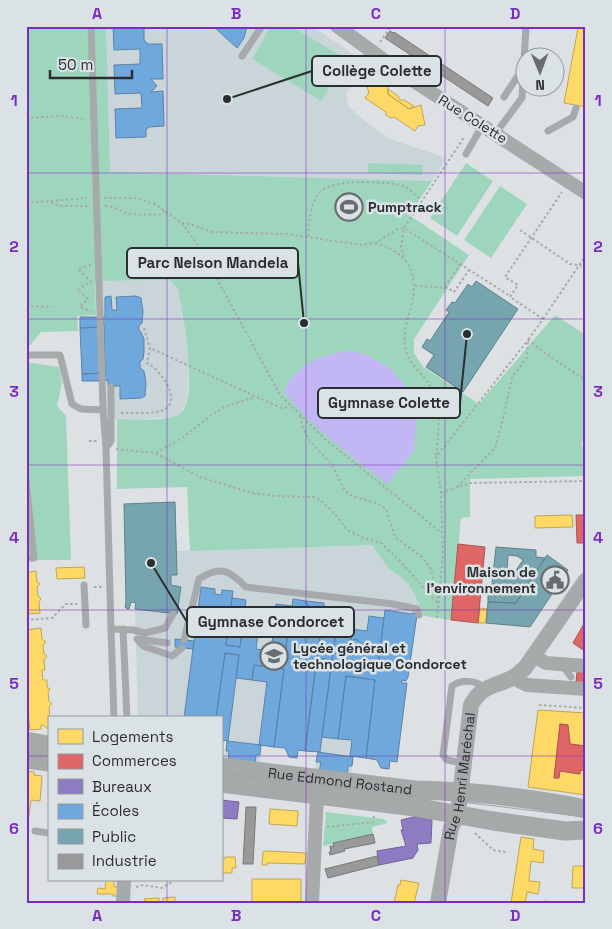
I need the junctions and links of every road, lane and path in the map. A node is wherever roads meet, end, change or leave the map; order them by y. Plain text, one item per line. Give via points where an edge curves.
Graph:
1 (91, 26) edge
2 (262, 26) edge
3 (337, 26) edge
4 (394, 26) edge
5 (526, 26) edge
6 (373, 52) junction
7 (242, 56) dead end
8 (514, 83) edge
9 (504, 97) dead end
10 (576, 108) dead end
11 (26, 118) edge
12 (94, 120) junction
13 (478, 124) junction
14 (548, 131) dead end
15 (495, 134) junction
16 (466, 154) dead end
17 (346, 179) dead end
18 (347, 182) junction
19 (569, 182) junction
20 (586, 193) edge
21 (50, 201) junction
22 (97, 201) junction
23 (422, 201) junction
24 (26, 203) edge
25 (166, 210) junction
26 (182, 223) junction
27 (404, 228) junction
28 (520, 230) dead end
29 (308, 236) junction
30 (531, 238) junction
31 (375, 243) junction
32 (586, 255) edge
33 (404, 257) junction
34 (98, 262) junction
35 (460, 264) junction
36 (579, 265) junction
37 (586, 266) edge
38 (470, 270) junction
39 (414, 286) junction
40 (445, 288) junction
41 (510, 296) junction
42 (26, 306) edge
43 (52, 307) dead end
44 (100, 315) junction
45 (543, 319) junction
46 (144, 328) dead end
47 (528, 340) junction
48 (150, 348) junction
49 (26, 355) edge
50 (586, 380) edge
51 (111, 387) dead end
52 (255, 397) junction
53 (292, 407) junction
54 (103, 410) junction
55 (111, 414) junction
56 (300, 415) junction
57 (106, 448) junction
58 (155, 454) junction
59 (436, 457) junction
60 (26, 481) edge
61 (586, 481) edge
62 (457, 487) junction
63 (441, 493) junction
64 (28, 507) edge
65 (442, 532) junction
66 (26, 558) edge
67 (586, 580) edge
68 (84, 584) dead end
69 (85, 604) junction
70 (439, 606) junction
71 (173, 614) dead end
72 (419, 615) dead end
73 (438, 618) dead end
74 (26, 620) edge
75 (86, 625) dead end
76 (111, 629) junction
77 (124, 629) junction
78 (124, 639) junction
79 (136, 639) junction
80 (167, 643) dead end
81 (534, 656) junction
82 (555, 663) junction
83 (586, 666) edge
84 (571, 677) dead end
85 (513, 678) junction
86 (544, 686) junction
87 (485, 688) junction
88 (586, 690) edge
89 (539, 705) dead end
90 (586, 708) edge
91 (114, 716) edge
92 (127, 716) edge
93 (26, 741) edge
94 (48, 745) edge
95 (26, 759) edge
96 (48, 762) edge
97 (465, 763) junction
98 (222, 767) edge
99 (222, 783) edge
100 (460, 792) junction
101 (317, 795) junction
102 (377, 802) junction
103 (586, 809) edge
104 (457, 815) junction
105 (328, 827) dead end
106 (586, 830) edge
107 (35, 832) dead end
108 (473, 832) dead end
109 (48, 833) edge
110 (506, 852) dead end
111 (172, 882) edge
112 (124, 884) edge
113 (123, 903) edge
114 (312, 903) edge
115 (438, 903) edge

1 - 12 lane
2 - 7 lane
3 - 6 street, Rue Colette
4 - 6 path
5 - 15 lane via 522,98
6 - 13 street, Rue Colette
8 - 9 lane
10 - 14 lane via 574,117
11 - 12 path via 62,116
12 - 22 lane
13 - 15 street, Rue Colette
13 - 16 lane
13 - 23 path
15 - 19 street, Rue Colette
17 - 18 path
18 - 23 path via 404,186
18 - 29 path via 320,192 308,226
19 - 20 street, Rue Colette
19 - 30 path
21 - 22 path
21 - 22 path via 59,206
21 - 24 path
22 - 25 path via 136,198
22 - 25 path via 130,215 158,215
22 - 34 lane
23 - 27 path
25 - 26 path
26 - 29 path via 212,232
26 - 53 path via 202,251 280,395
27 - 31 path
27 - 33 path via 401,247
27 - 35 path
28 - 30 path
29 - 31 path via 349,244
30 - 36 path via 570,264
30 - 41 path via 505,277 518,285
31 - 33 path
32 - 36 path
33 - 39 path
34 - 44 lane
34 - 44 path via 78,268 91,282 77,289 88,299 80,307
35 - 38 path
35 - 40 path
36 - 37 path
36 - 45 path
38 - 40 path via 454,292
38 - 41 path
39 - 40 path
39 - 59 path via 405,325 405,343 410,360 432,388 436,399
41 - 45 path
42 - 43 path
44 - 54 lane
45 - 47 path
46 - 48 path
47 - 50 path
47 - 59 path
47 - 62 path via 527,357 512,378 495,448
48 - 52 path
48 - 55 path via 147,363 166,382 170,404 165,410
49 - 54 lane via 60,355 72,404 81,409
51 - 55 lane
52 - 53 path via 281,408
52 - 58 path via 224,407
53 - 56 path
54 - 57 lane
55 - 57 lane via 111,441
56 - 65 path via 324,439
56 - 70 path via 310,441 332,465 345,491 386,509 394,537 422,557 431,569
57 - 58 path
57 - 76 lane
58 - 70 path via 200,477 252,493 320,500 346,530 381,543
59 - 63 path
60 - 64 lane
61 - 62 path via 470,483
62 - 63 path
63 - 65 path
64 - 66 lane via 34,558
65 - 70 path
67 - 81 street
68 - 69 lane
69 - 74 path via 66,604 52,618
69 - 75 lane
70 - 73 path
71 - 77 lane via 164,628 145,633
72 - 79 lane via 417,609 393,604 246,587 222,570 210,571 199,579 183,644 172,656 143,646
76 - 77 lane
76 - 91 lane
77 - 78 lane
78 - 79 lane
78 - 92 lane
79 - 80 lane
81 - 82 street via 546,663
81 - 85 street
82 - 83 street
82 - 84 lane
82 - 86 street via 546,668
85 - 86 street via 527,685
85 - 87 street
86 - 88 street
87 - 97 street, Rue Henri Maréchal via 471,705
87 - 97 lane via 479,683 458,681 452,686 443,755 447,760
89 - 90 path
93 - 94 main road
95 - 96 main road
97 - 100 street, Rue Henri Maréchal
98 - 100 main road, Rue Edmond Rostand via 406,789
99 - 101 main road, Rue Edmond Rostand
100 - 103 main road, Rue Edmond Rostand
100 - 104 street, Rue Henri Maréchal
101 - 102 main road, Rue Edmond Rostand
101 - 114 street
102 - 104 main road, Rue Edmond Rostand
102 - 105 path via 374,822
104 - 106 main road, Rue Edmond Rostand via 565,831
104 - 115 street, Rue Henri Maréchal
107 - 109 lane
108 - 110 path via 493,850
111 - 112 path via 162,888 143,885 133,888
112 - 113 street

